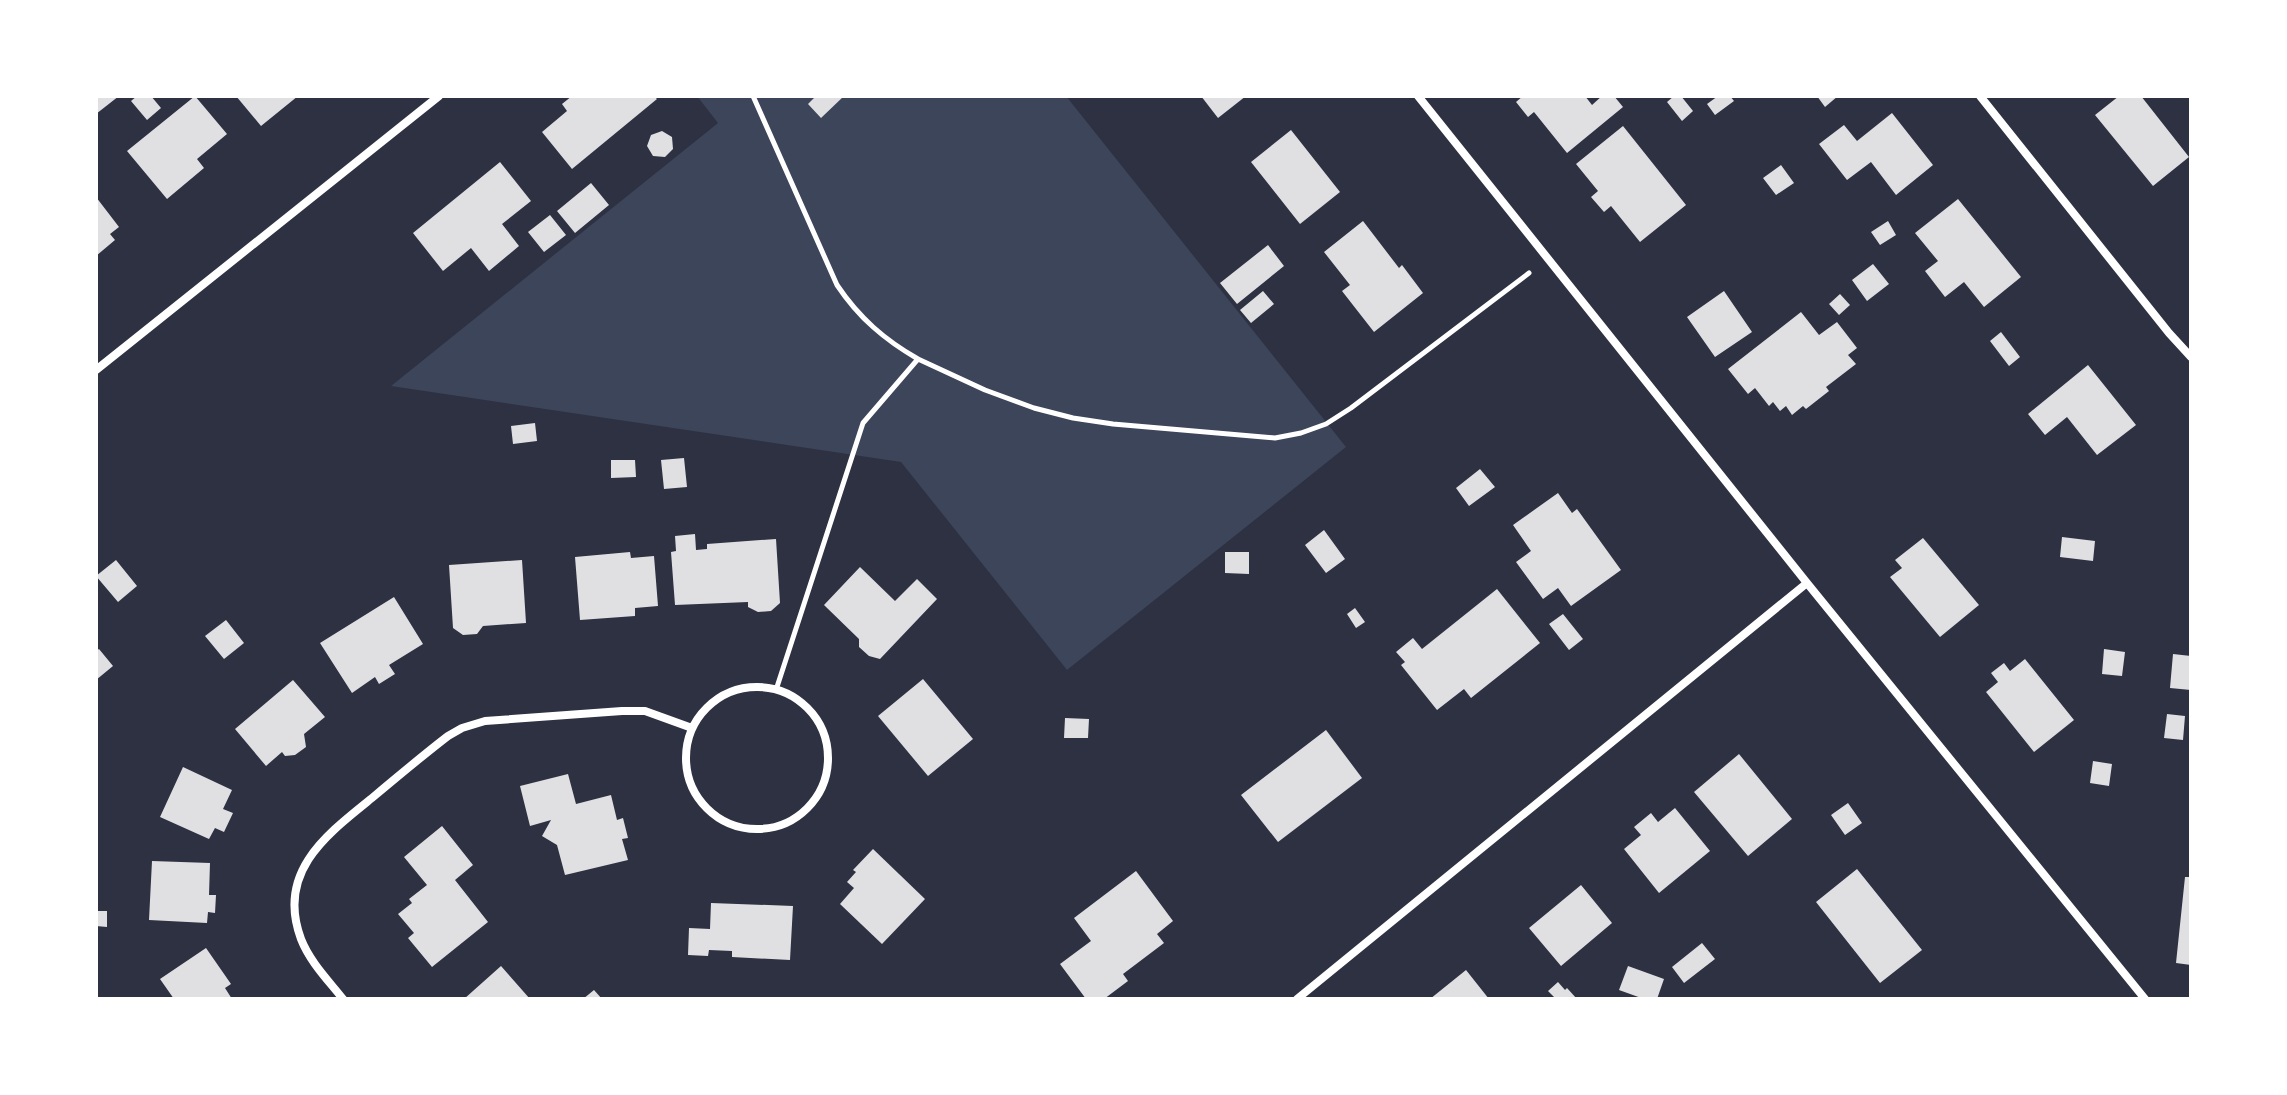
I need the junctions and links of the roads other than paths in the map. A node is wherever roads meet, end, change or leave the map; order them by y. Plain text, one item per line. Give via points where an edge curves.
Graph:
1 (439, 96) edge
2 (1418, 96) edge
3 (1980, 96) edge
4 (2191, 357) edge
5 (96, 370) edge
6 (1807, 583) junction
7 (692, 728) junction
8 (343, 999) edge
9 (1297, 999) edge
10 (2145, 999) edge

1 - 5 street
2 - 6 street
3 - 4 street
6 - 9 street
6 - 10 street
7 - 7 street via 725,694 747,687 793,696 823,731 826,777 800,816 755,830 732,825 696,796 687,774
7 - 8 street via 645,711 622,711 485,721 448,736 325,836 303,866 295,903 301,939

